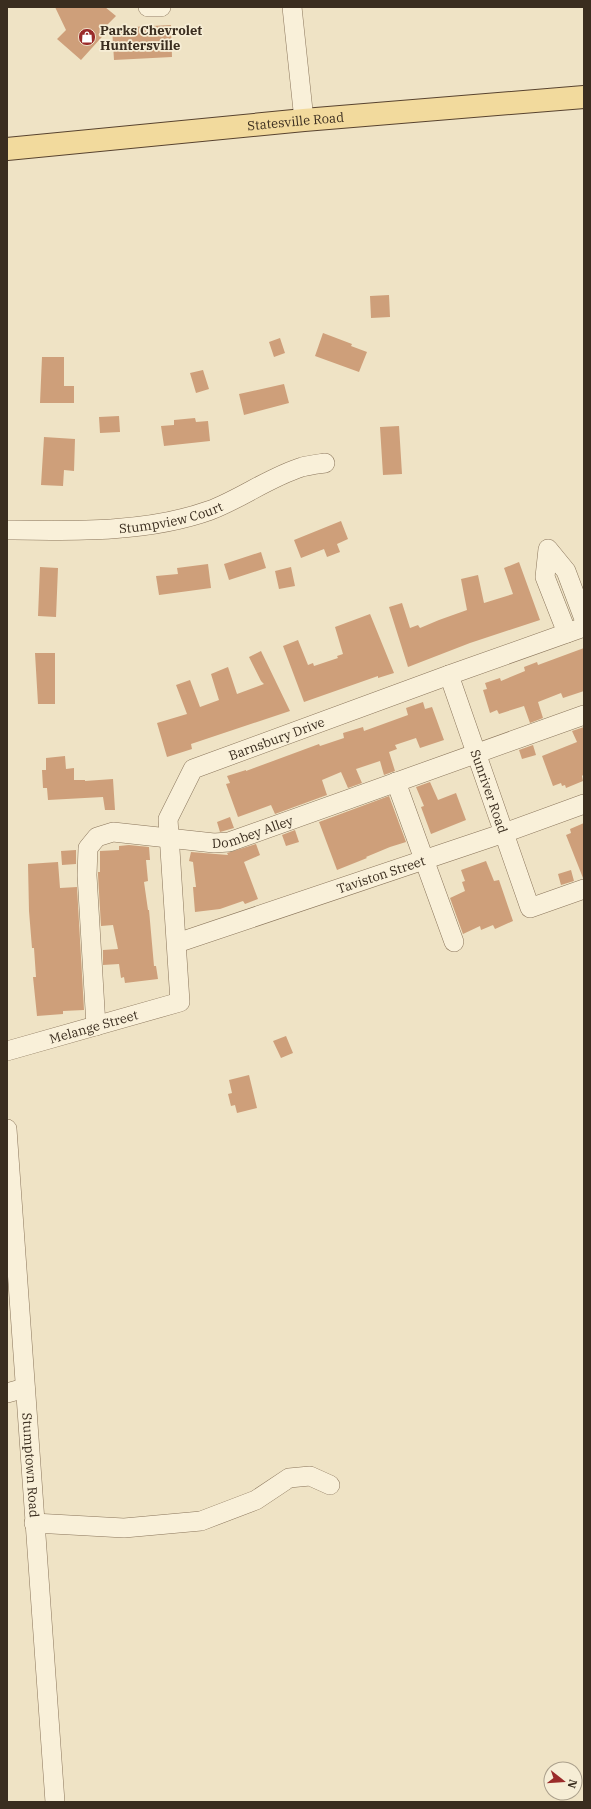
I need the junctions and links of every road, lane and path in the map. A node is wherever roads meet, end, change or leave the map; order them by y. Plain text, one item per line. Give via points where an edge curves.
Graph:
1 (148, 7) edge
2 (161, 7) edge
3 (292, 7) edge
4 (584, 97) edge
5 (304, 120) junction
6 (7, 149) edge
7 (325, 462) dead end
8 (7, 530) edge
9 (584, 619) edge
10 (576, 630) edge
11 (449, 675) junction
12 (584, 715) edge
13 (476, 753) junction
14 (396, 782) junction
15 (584, 804) edge
16 (504, 833) junction
17 (170, 837) junction
18 (425, 860) junction
19 (584, 889) edge
20 (454, 942) dead end
21 (177, 943) junction
22 (180, 1002) joint
23 (96, 1026) junction
24 (7, 1051) edge
25 (7, 1129) edge
26 (16, 1391) edge
27 (330, 1485) dead end
28 (34, 1524) junction
29 (55, 1802) edge

1 - 2 street
3 - 5 street
4 - 5 main road, Statesville Road
5 - 6 main road, Statesville Road
7 - 8 street, Stumpview Court via 302,467 210,510 170,520 86,530
9 - 10 street via 566,571 548,549 545,577
10 - 11 street, Barnsbury Drive
11 - 13 street, Sunriver Road
11 - 17 street, Barnsbury Drive via 193,769 168,819
12 - 13 street, Dombey Alley
13 - 14 street, Dombey Alley
13 - 16 street, Sunriver Road
14 - 17 street, Dombey Alley via 229,842 214,843
14 - 18 street
15 - 16 street, Taviston Street
16 - 18 street, Taviston Street
16 - 19 street, Sunriver Road via 530,908
17 - 21 street, Barnsbury Drive
17 - 23 street, Dombey Alley via 113,832 97,837 88,848 87,875
18 - 20 street
18 - 21 street, Taviston Street
21 - 22 street, Barnsbury Drive
22 - 23 street, Melange Street
23 - 24 street, Melange Street
25 - 26 street, Stumptown Road
26 - 28 street, Stumptown Road
27 - 28 street via 310,1476 289,1478 256,1500 201,1521 124,1528
28 - 29 street, Stumptown Road

